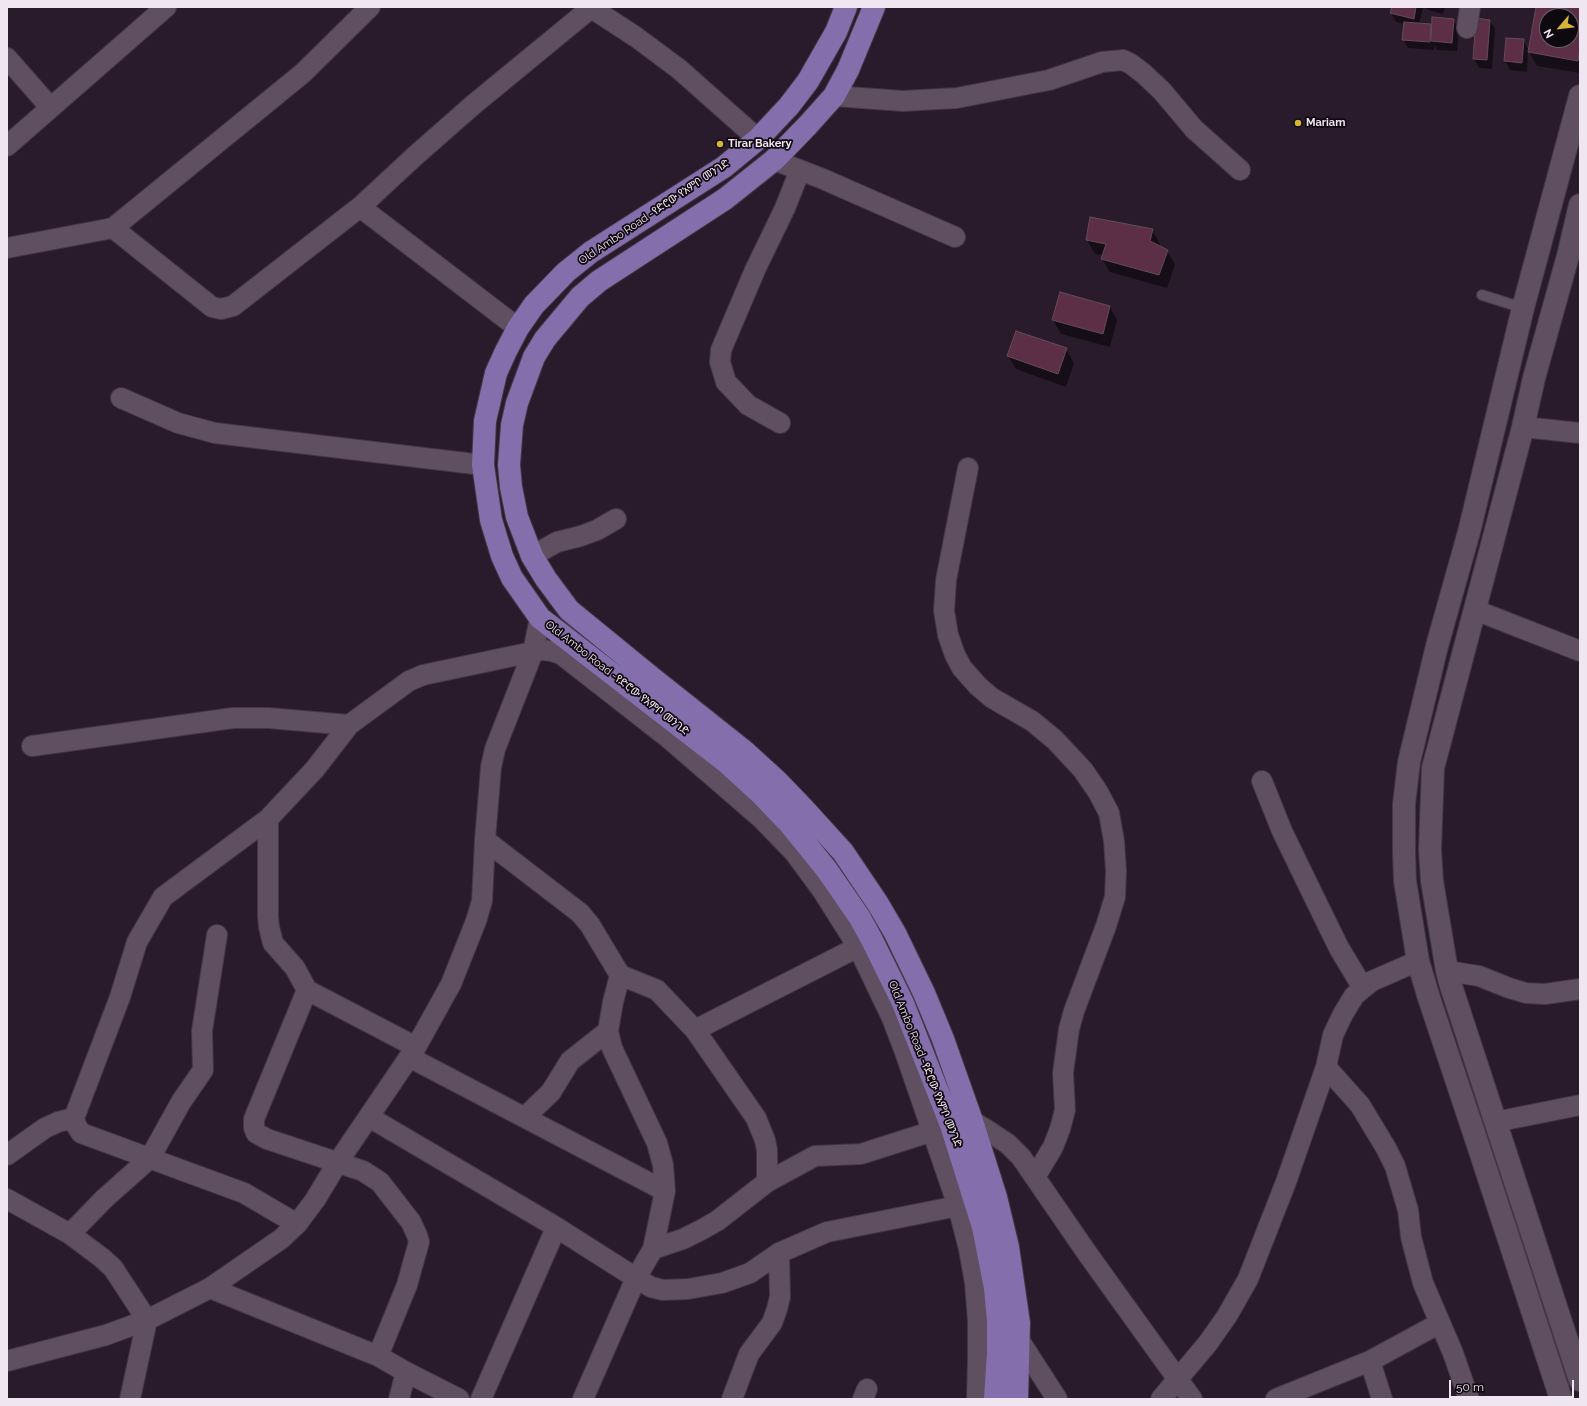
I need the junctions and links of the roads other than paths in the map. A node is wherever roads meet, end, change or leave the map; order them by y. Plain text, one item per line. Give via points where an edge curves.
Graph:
1 (166, 7) edge
2 (370, 7) edge
3 (846, 7) edge
4 (874, 7) edge
5 (1470, 7) edge
6 (591, 8) edge
7 (1467, 28) dead end
8 (7, 58) edge
9 (821, 58) junction
10 (848, 70) junction
11 (834, 96) junction
12 (1580, 96) edge
13 (50, 107) junction
14 (758, 139) junction
15 (7, 146) edge
16 (774, 160) junction
17 (800, 170) junction
18 (1240, 170) dead end
19 (1580, 205) edge
20 (360, 207) junction
21 (113, 228) junction
22 (955, 237) dead end
23 (7, 248) edge
24 (1531, 281) junction
25 (1559, 286) junction
26 (1482, 295) dead end
27 (1523, 308) junction
28 (518, 328) junction
29 (121, 398) dead end
30 (780, 423) dead end
31 (1523, 427) junction
32 (1580, 433) edge
33 (483, 465) junction
34 (968, 468) dead end
35 (616, 519) dead end
36 (530, 549) junction
37 (502, 556) junction
38 (1475, 610) junction
39 (543, 621) junction
40 (1580, 650) edge
41 (533, 652) junction
42 (562, 654) junction
43 (349, 725) junction
44 (32, 746) dead end
45 (1409, 762) junction
46 (1432, 768) junction
47 (1262, 781) dead end
48 (268, 819) junction
49 (485, 840) junction
50 (217, 935) dead end
51 (858, 948) junction
52 (1418, 961) junction
53 (1447, 971) junction
54 (620, 975) junction
55 (1363, 988) junction
56 (1580, 989) edge
57 (307, 990) junction
58 (695, 1030) junction
59 (608, 1031) junction
60 (943, 1039) junction
61 (920, 1044) junction
62 (412, 1052) junction
63 (1326, 1067) junction
64 (1580, 1105) edge
65 (369, 1117) junction
66 (525, 1117) junction
67 (74, 1118) junction
68 (1495, 1122) junction
69 (952, 1126) junction
70 (7, 1155) edge
71 (150, 1158) junction
72 (338, 1162) junction
73 (1035, 1177) junction
74 (766, 1182) junction
75 (665, 1191) junction
76 (7, 1199) edge
77 (958, 1206) junction
78 (297, 1224) junction
79 (556, 1228) junction
80 (70, 1234) junction
81 (653, 1249) junction
82 (780, 1252) junction
83 (636, 1278) junction
84 (210, 1288) junction
85 (147, 1320) junction
86 (1440, 1323) junction
87 (1019, 1340) junction
88 (378, 1356) junction
89 (7, 1361) edge
90 (1370, 1361) junction
91 (406, 1372) junction
92 (1177, 1379) junction
93 (1580, 1380) edge
94 (130, 1399) edge
95 (399, 1399) edge
96 (459, 1399) edge
97 (481, 1399) edge
98 (583, 1399) edge
99 (732, 1399) edge
100 (977, 1399) edge
101 (995, 1399) edge
102 (1017, 1399) edge
103 (1057, 1399) edge
104 (1161, 1399) edge
105 (1192, 1399) edge
106 (1276, 1399) edge
107 (1382, 1399) edge
108 (1469, 1399) edge
109 (1561, 1399) edge

1 - 13 street
2 - 21 street via 303,72
3 - 9 main road, Old Ambo Road -የድሮው የአምቦ መንገድ via 836,32
4 - 10 main road, Old Ambo Road -የድሮው የአምቦ መንገድ
5 - 7 street
6 - 14 street via 679,69
6 - 20 street via 473,105
8 - 13 street
9 - 10 main road
9 - 14 main road, Old Ambo Road -የድሮው የአምቦ መንገድ via 789,106
10 - 11 main road, Old Ambo Road -የድሮው የአምቦ መንገድ
11 - 16 main road, Old Ambo Road -የድሮው የአምቦ መንገድ
11 - 18 street via 903,101 957,98 1049,80 1102,62 1123,60 1153,82 1194,129
12 - 24 main road
13 - 15 street
14 - 28 main road, Old Ambo Road -የድሮው የአምቦ መንገድ via 724,167 607,241 566,272 534,305
16 - 17 street
16 - 36 main road, Old Ambo Road -የድሮው የአምቦ መንገድ via 725,199 599,280 580,297 545,339 534,357 516,403 509,465 517,517
17 - 22 street
17 - 30 street via 721,350 720,362 726,382 748,406
19 - 25 main road
20 - 21 street via 234,306 221,309 208,305
20 - 28 street
21 - 23 street
24 - 25 main road
24 - 27 main road
25 - 31 main road
26 - 27 lane
27 - 45 main road via 1469,532 1437,646
28 - 33 main road, Old Ambo Road -የድሮው የአምቦ መንገድ via 502,358 490,394 485,421
29 - 33 street via 178,423 215,432
31 - 32 street
31 - 38 main road
33 - 37 main road, Old Ambo Road -የድሮው የአምቦ መንገድ via 491,520
34 - 73 street via 946,580 944,610 948,635 955,655 962,668 978,686 992,698 1032,721 1055,740 1083,770 1109,813 1114,841 1115,897 1068,1029 1064,1073 1065,1110 1053,1147
35 - 36 street via 581,536
36 - 37 main road
36 - 60 main road, Old Ambo Road -የድሮው የአምቦ መንገድ via 546,578 569,610 742,750 798,802 843,852 894,933 924,993
37 - 39 main road, Old Ambo Road -የድሮው የአምቦ መንገድ via 512,578
38 - 40 street
38 - 46 main road
39 - 41 street
39 - 42 street
39 - 61 main road, Old Ambo Road -የድሮው የአምቦ መንገድ via 726,762 789,823 827,870 860,918 892,978
41 - 42 street via 551,650
41 - 43 street via 423,675 409,681
41 - 49 street via 495,749 491,767
42 - 51 street via 666,736 762,819 794,852 822,890
43 - 44 street via 270,718 233,718
43 - 48 street via 315,769
45 - 46 main road
45 - 52 main road via 1404,804 1404,860
46 - 53 main road via 1430,856
47 - 55 street via 1282,831 1318,906
48 - 57 street via 269,928 273,943 295,968
48 - 67 street via 163,897 137,942 120,997
49 - 54 street via 580,914 590,925
49 - 62 street via 482,901 476,921 451,984
50 - 71 street via 202,1031 203,1070 181,1102
51 - 58 street
51 - 69 street via 892,1018
52 - 55 street via 1372,981
52 - 109 main road
53 - 56 street via 1479,976 1526,993 1545,994
53 - 68 main road
54 - 58 street via 657,990
54 - 59 street
55 - 63 street via 1354,996 1333,1035
57 - 62 street
57 - 72 street via 254,1119 254,1128 256,1133 267,1139
58 - 74 street via 756,1118 767,1150
59 - 66 street via 570,1061 551,1092
59 - 75 street via 612,1048 657,1142 663,1165
60 - 61 main road
60 - 69 main road, Old Ambo Road -የድሮው የአምቦ መንገድ
61 - 69 main road, Old Ambo Road -የድሮው የአምቦ መንገድ
62 - 65 street
62 - 66 street
63 - 86 street via 1360,1105 1395,1166 1408,1210 1419,1269
63 - 92 street via 1286,1182 1248,1279 1208,1343
64 - 68 street
65 - 72 street
65 - 79 street
66 - 75 street
67 - 70 street via 45,1128
67 - 71 street via 82,1133
68 - 93 main road
69 - 73 street via 1008,1144
69 - 74 street via 861,1154 815,1156
69 - 77 street
69 - 87 main road, Old Ambo Road -የድሮው የአምቦ መንገድ via 985,1159 1002,1221 1014,1284
69 - 101 main road, Old Ambo Road -የድሮው የአምቦ መንገድ via 983,1227 995,1288 998,1321
71 - 78 street via 244,1193
71 - 80 street
72 - 78 street
72 - 88 street via 363,1171 380,1182 411,1222 419,1242 407,1285
73 - 92 street
74 - 81 street via 701,1230
75 - 81 street
76 - 80 street
77 - 82 street via 827,1232
77 - 100 street via 975,1284
78 - 84 street via 281,1239
79 - 83 street
79 - 97 street
80 - 85 street via 113,1268
81 - 83 street
82 - 83 street via 750,1273 722,1283 688,1289 662,1290
82 - 99 street via 780,1297 777,1310 772,1323 749,1354
83 - 98 street
84 - 85 street
84 - 88 street
85 - 89 street via 93,1340
85 - 94 street
86 - 90 street
86 - 108 street
87 - 102 main road, Old Ambo Road -የድሮው የአምቦ መንገድ
87 - 103 street
88 - 91 street
90 - 106 street
90 - 107 street
91 - 95 street
91 - 96 street
92 - 104 street
92 - 105 street

